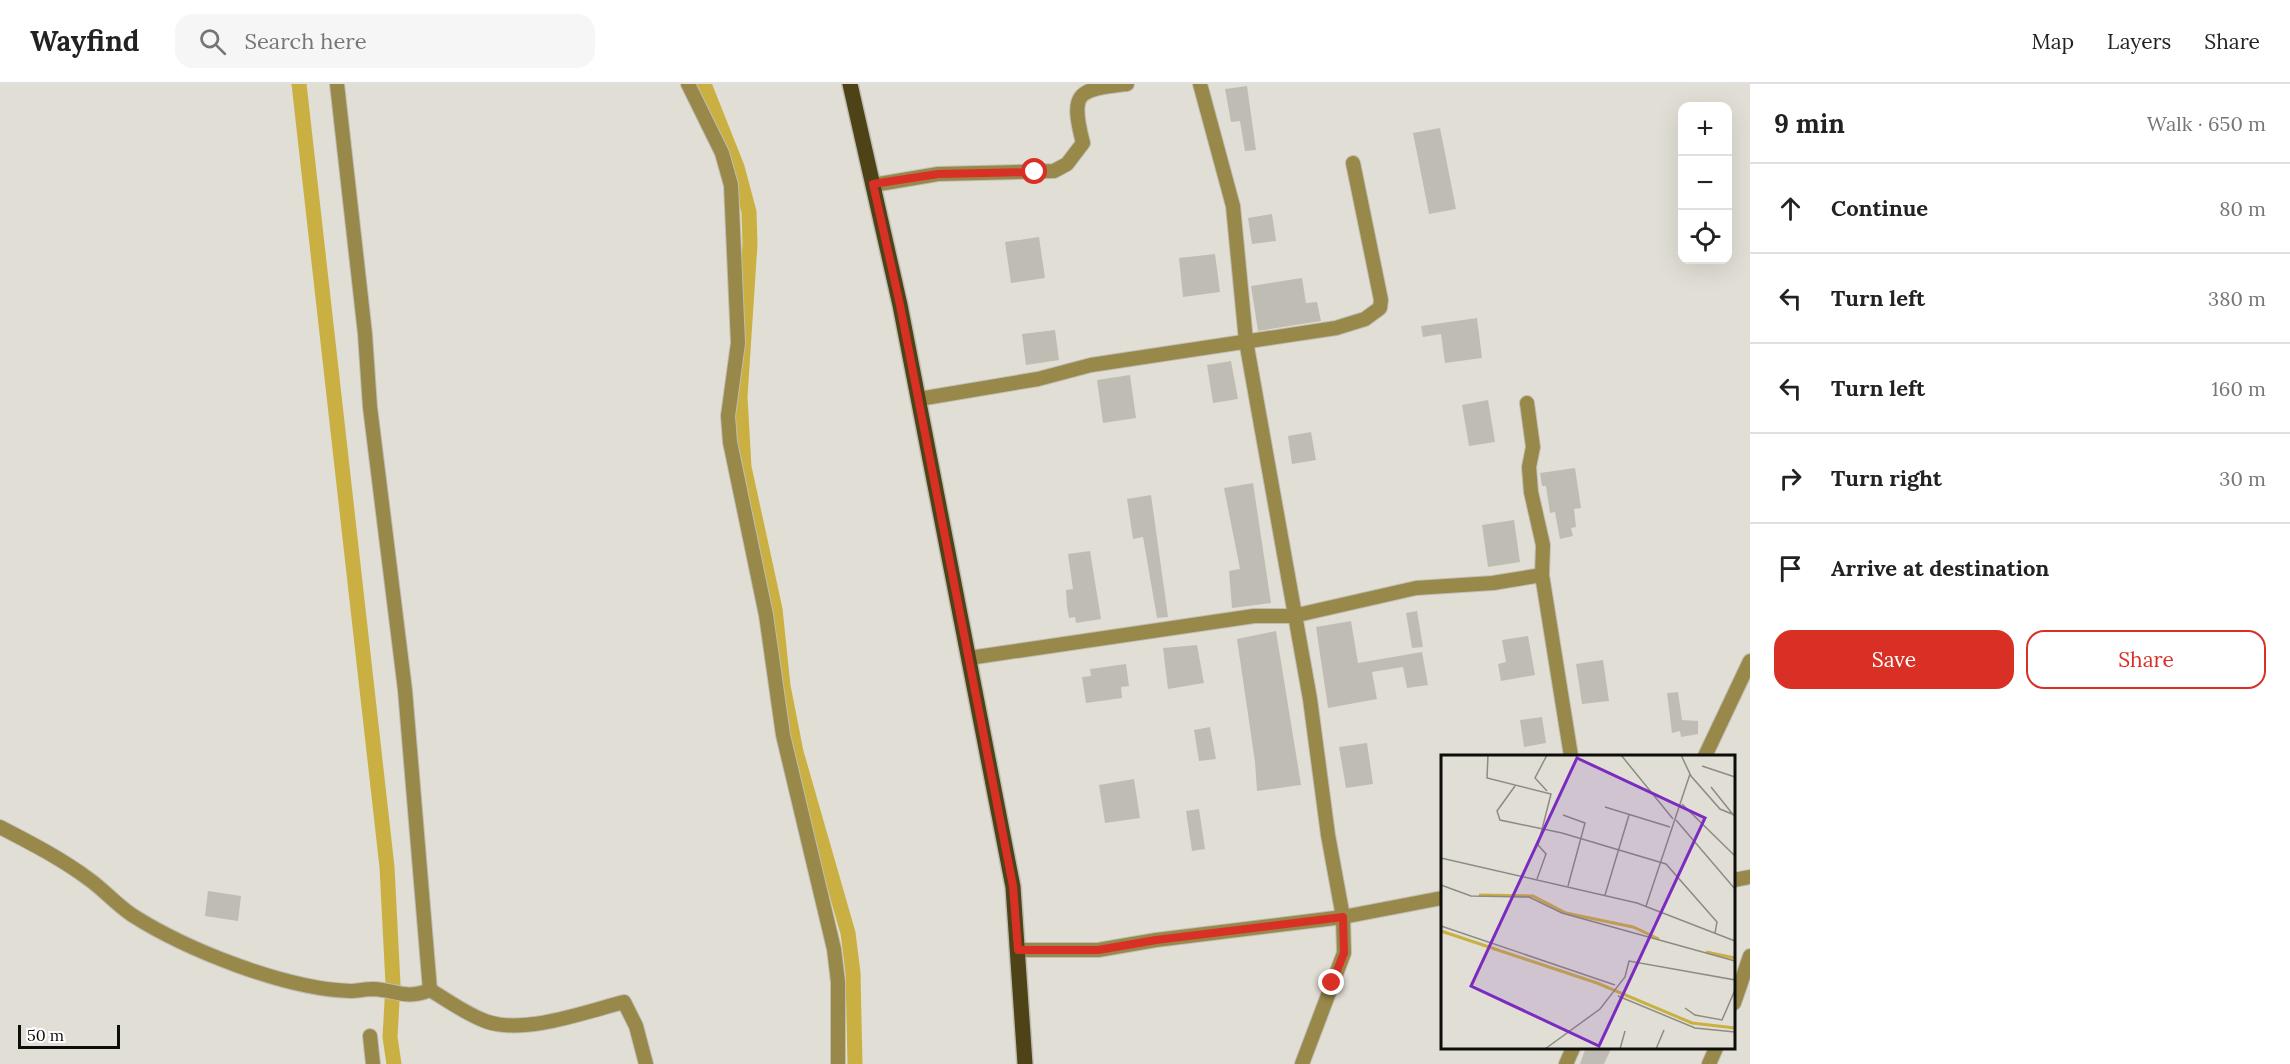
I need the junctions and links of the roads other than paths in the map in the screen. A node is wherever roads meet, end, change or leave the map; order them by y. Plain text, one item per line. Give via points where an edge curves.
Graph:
1 (337, 84) edge
2 (688, 84) edge
3 (850, 84) edge
4 (1127, 84) edge
5 (1200, 84) edge
6 (1353, 163) dead end
7 (873, 184) junction
8 (1246, 341) junction
9 (918, 399) junction
10 (1527, 403) dead end
11 (1542, 575) junction
12 (1293, 616) junction
13 (969, 658) junction
14 (1750, 661) edge
15 (1570, 755) edge
16 (1705, 755) edge
17 (0, 827) edge
18 (1750, 877) edge
19 (1735, 880) edge
20 (1441, 898) edge
21 (1343, 917) junction
22 (1018, 950) junction
23 (1750, 956) edge
24 (430, 990) junction
25 (1735, 1000) edge
26 (370, 1036) dead end
27 (1572, 1049) edge
28 (1715, 1049) edge
29 (373, 1064) edge
30 (646, 1064) edge
31 (838, 1064) edge
32 (1025, 1064) edge
33 (1302, 1064) edge
34 (1566, 1064) edge
35 (1709, 1064) edge

1 - 24 street via 371,418 405,690
2 - 31 street via 722,153 730,185 738,343 728,416 730,442 766,615 783,735 834,949
3 - 7 main road
4 - 7 street via 1096,87 1080,97 1078,114 1083,143 1068,164 1054,171 938,174
5 - 8 street via 1233,206
6 - 8 street via 1380,290 1380,308 1353,324
7 - 9 main road
8 - 9 street via 1091,365 1038,379
8 - 12 street
9 - 13 main road
10 - 11 street via 1533,447 1529,467 1531,492 1543,545
11 - 12 street via 1416,588
11 - 15 street
12 - 13 street via 1254,616
12 - 21 street via 1310,699
13 - 22 main road via 1013,886
14 - 16 street
17 - 24 street via 72,868 131,915 235,965 349,991 374,989 416,996
18 - 19 street
20 - 21 street
21 - 22 street via 1098,950
21 - 33 street via 1344,953
22 - 32 main road
23 - 25 street
24 - 30 street via 488,1022 513,1026 532,1025 624,1002 636,1026
26 - 29 street
27 - 34 street
28 - 35 street

